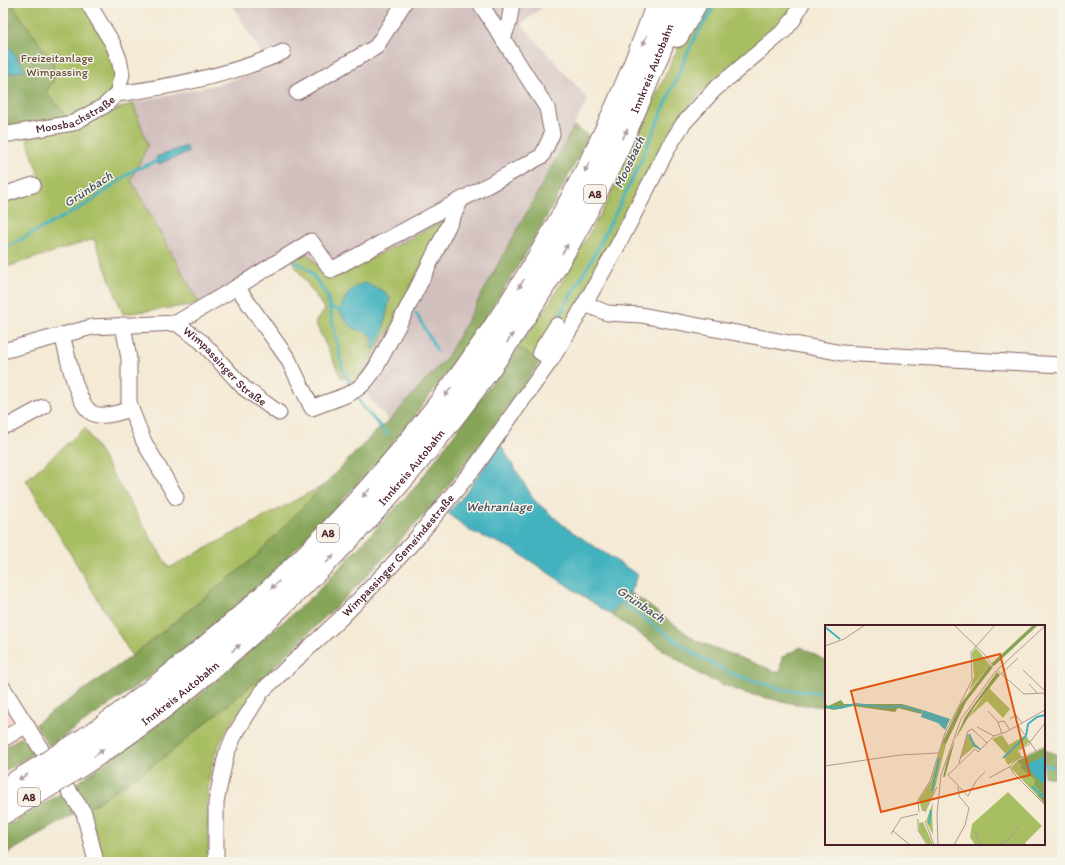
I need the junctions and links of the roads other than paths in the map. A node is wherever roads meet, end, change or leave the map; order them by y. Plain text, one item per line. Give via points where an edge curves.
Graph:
1 (88, 3) edge
2 (404, 3) edge
3 (480, 3) edge
4 (512, 3) edge
5 (658, 3) edge
6 (678, 3) edge
7 (696, 3) edge
8 (802, 3) edge
9 (503, 40) junction
10 (283, 52) dead end
11 (650, 75) junction
12 (297, 92) dead end
13 (117, 94) junction
14 (3, 135) edge
15 (33, 185) dead end
16 (3, 195) edge
17 (460, 202) junction
18 (237, 286) junction
19 (585, 304) junction
20 (176, 322) junction
21 (123, 325) junction
22 (557, 325) dead end
23 (62, 335) junction
24 (3, 351) edge
25 (551, 360) junction
26 (1062, 365) edge
27 (43, 408) dead end
28 (131, 410) junction
29 (279, 413) dead end
30 (3, 426) edge
31 (176, 496) dead end
32 (3, 688) edge
33 (8, 706) edge
34 (27, 725) junction
35 (3, 739) edge
36 (55, 770) junction
37 (3, 790) edge
38 (3, 813) edge
39 (96, 862) edge
40 (216, 862) edge

1 - 13 street, Moosbachstraße via 113,44 119,59 122,74
2 - 12 street via 376,47
3 - 9 street
4 - 9 street via 510,22
5 -> 36 highway, Innkreis Autobahn / A8 via 646,37 597,147 549,240 507,307 432,414 370,489 301,561 228,630 137,701
6 - 11 highway, Innkreis Autobahn / A8
7 - 11 highway via 678,35
8 - 19 street, Wimpassinger Gemeindestraße via 785,30 714,90 683,124
9 - 17 street via 547,108 552,134 542,156
10 - 13 street via 233,70
36 -> 11 highway, Innkreis Autobahn / A8 via 148,718 234,649 312,577 385,501 447,425 525,316 600,186
13 - 14 street, Moosbachstraße via 104,106 73,123
15 - 16 street
17 - 18 street via 331,270 311,241
17 - 18 street via 373,372 350,394 312,408 288,360
18 - 20 street
19 - 25 street, Wimpassinger Gemeindestraße
19 - 26 street via 606,313 641,315 842,353
20 - 21 street, Wimpassinger Straße
20 - 29 street, Wimpassinger Straße via 202,342 244,388
21 - 23 street, Wimpassinger Straße via 92,327
21 - 28 street via 129,359
22 - 25 street via 540,352
23 - 24 street, Wimpassinger Straße
23 - 28 street via 76,389 86,407 92,413 99,414
25 - 40 street, Wimpassinger Gemeindestraße via 475,467 414,541 339,620 262,691 234,736 226,755 216,802
27 - 30 street
28 - 31 street via 144,442
32 - 33 street
33 - 34 street
34 - 35 street
34 - 36 street
36 -> 37 highway, Innkreis Autobahn / A8
36 - 38 highway, Innkreis Autobahn / A8
36 - 39 street via 84,813

